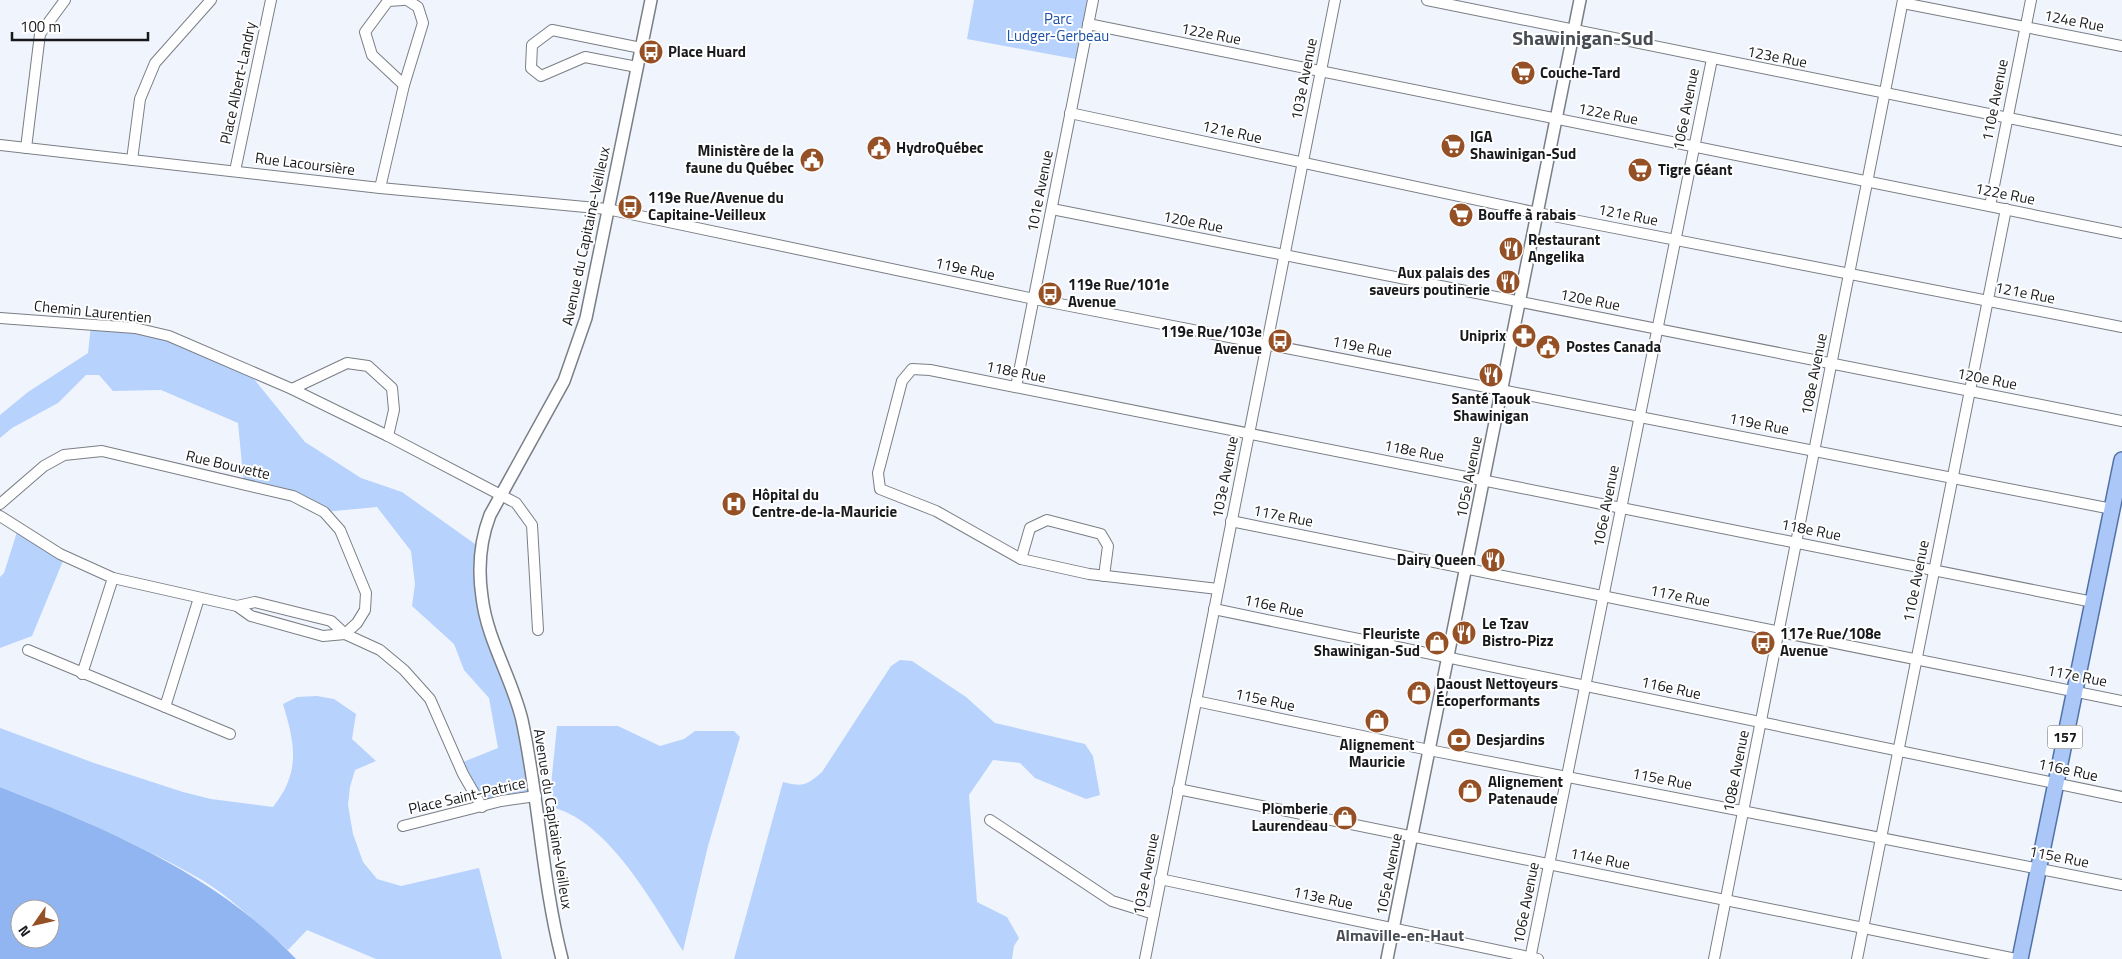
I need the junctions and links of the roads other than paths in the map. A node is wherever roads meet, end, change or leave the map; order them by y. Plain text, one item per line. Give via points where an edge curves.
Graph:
1 (65, 0) edge
2 (211, 0) edge
3 (271, 0) edge
4 (402, 0) edge
5 (407, 0) edge
6 (651, 0) edge
7 (1093, 0) edge
8 (1335, 0) edge
9 (1427, 0) edge
10 (1580, 0) edge
11 (2031, 0) edge
12 (1903, 2) edge
13 (1088, 24) junction
14 (2025, 27) junction
15 (1574, 31) junction
16 (2122, 46) edge
17 (641, 48) junction
18 (1712, 59) junction
19 (637, 67) junction
20 (1320, 71) junction
21 (404, 85) junction
22 (1885, 94) junction
23 (1070, 113) junction
24 (2007, 118) junction
25 (1557, 119) junction
26 (2122, 141) edge
27 (0, 145) edge
28 (1694, 146) junction
29 (26, 148) junction
30 (132, 160) junction
31 (1302, 163) junction
32 (235, 171) junction
33 (1868, 182) junction
34 (380, 188) junction
35 (1990, 206) junction
36 (607, 209) junction
37 (1052, 209) junction
38 (2006, 209) junction
39 (1538, 213) junction
40 (2122, 233) edge
41 (1675, 240) junction
42 (1284, 255) junction
43 (1849, 274) junction
44 (1034, 299) junction
45 (1987, 301) junction
46 (1520, 302) junction
47 (0, 318) edge
48 (2122, 327) edge
49 (1657, 329) junction
50 (1266, 344) junction
51 (1832, 363) junction
52 (1016, 387) junction
53 (292, 389) junction
54 (1502, 390) junction
55 (1969, 390) junction
56 (1639, 417) junction
57 (2122, 421) edge
58 (1249, 434) junction
59 (388, 436) junction
60 (1814, 450) junction
61 (2122, 460) edge
62 (1952, 478) junction
63 (1484, 480) junction
64 (500, 494) junction
65 (0, 504) edge
66 (1621, 508) junction
67 (2112, 509) junction
68 (0, 516) edge
69 (1232, 521) junction
70 (1796, 543) junction
71 (1021, 559) junction
72 (1466, 568) junction
73 (1934, 570) junction
74 (1104, 576) junction
75 (113, 578) junction
76 (1218, 589) junction
77 (1603, 596) junction
78 (199, 598) junction
79 (2093, 602) junction
80 (237, 606) junction
81 (1214, 609) junction
82 (538, 630) dead end
83 (1778, 631) junction
84 (345, 634) junction
85 (28, 650) dead end
86 (1448, 657) junction
87 (1916, 659) junction
88 (82, 674) junction
89 (1585, 685) junction
90 (2074, 691) junction
91 (1196, 701) junction
92 (2122, 701) edge
93 (165, 707) junction
94 (1761, 722) junction
95 (230, 734) dead end
96 (1430, 750) junction
97 (1898, 750) junction
98 (1567, 775) junction
99 (2056, 783) junction
100 (1178, 789) junction
101 (536, 796) junction
102 (2122, 797) edge
103 (482, 807) junction
104 (1743, 810) junction
105 (990, 820) dead end
106 (403, 826) dead end
107 (1412, 836) junction
108 (1880, 837) junction
109 (1549, 864) junction
110 (2038, 868) junction
111 (1160, 879) junction
112 (2122, 885) edge
113 (1725, 900) junction
114 (1154, 914) junction
115 (1394, 928) junction
116 (1862, 928) junction
117 (1533, 958) edge
118 (562, 959) edge
119 (1145, 959) edge
120 (1387, 959) edge
121 (1714, 959) edge
122 (1857, 959) edge
123 (2018, 959) edge

1 - 29 street via 40,34
2 - 30 street via 155,63 140,98
3 - 32 street, Place Albert-Landry
4 - 21 street via 388,1 365,32 372,55
5 - 21 street via 418,7 423,23
6 - 17 street, Avenue du Capitaine-Veilleux
7 - 13 street, 101e Avenue
8 - 20 street, 103e Avenue
9 - 15 street, 123e Rue
10 - 15 street, 105e Avenue
11 - 14 street, 110e Avenue
12 - 14 street, 124e Rue
12 - 22 street, 108e Avenue
13 - 20 street, 122e Rue
13 - 23 street, 101e Avenue
14 - 16 street, 124e Rue
14 - 24 street, 110e Avenue
15 - 18 street, 123e Rue
15 - 25 street, 105e Avenue
17 - 19 street, Avenue du Capitaine-Veilleux
17 - 19 street via 552,30 532,45 531,68 541,76 585,57
18 - 22 street, 123e Rue
18 - 28 street, 106e Avenue
19 - 36 street, Avenue du Capitaine-Veilleux
20 - 25 street, 122e Rue
20 - 31 street, 103e Avenue
21 - 34 street
22 - 24 street, 123e Rue
22 - 33 street, 108e Avenue
23 - 31 street, 121e Rue
23 - 37 street, 101e Avenue
24 - 26 street, 123e Rue
24 - 35 street, 110e Avenue
25 - 28 street, 122e Rue
25 - 39 street, 105e Avenue
27 - 29 street, Rue Lacoursière
28 - 33 street, 122e Rue
28 - 41 street, 106e Avenue
29 - 30 street, Rue Lacoursière
30 - 32 street, Rue Lacoursière
31 - 39 street, 121e Rue
31 - 42 street, 103e Avenue
32 - 34 street, Rue Lacoursière
33 - 35 street, 122e Rue
33 - 43 street, 108e Avenue
34 - 36 street, Rue Lacoursière
35 - 38 street, 122e Rue
36 - 44 street, 119e Rue
36 - 64 street, Avenue du Capitaine-Veilleux via 586,318 564,381
37 - 42 street, 120e Rue
37 - 44 street, 101e Avenue
38 - 40 street, 122e Rue
38 - 45 street, 110e Avenue
39 - 41 street, 121e Rue
39 - 46 street, 105e Avenue
41 - 43 street, 121e Rue
41 - 49 street, 106e Avenue
42 - 46 street, 120e Rue
42 - 50 street, 103e Avenue
43 - 45 street, 121e Rue
43 - 51 street, 108e Avenue
44 - 50 street, 119e Rue
44 - 52 street, 101e Avenue
45 - 48 street, 121e Rue
45 - 55 street, 110e Avenue
46 - 49 street, 120e Rue
46 - 54 street, 105e Avenue
47 - 53 street, Chemin Laurentien via 135,328 169,336
49 - 51 street, 120e Rue
49 - 56 street, 106e Avenue
50 - 54 street, 119e Rue
50 - 58 street, 103e Avenue
51 - 55 street, 120e Rue
51 - 60 street, 108e Avenue
52 - 58 street, 118e Rue
52 - 71 street, 118e Rue via 912,369 902,382 878,473 880,490 936,511
53 - 59 street, Chemin Laurentien
53 - 59 street via 347,363 368,366 392,388 394,410
54 - 56 street, 119e Rue
54 - 63 street, 105e Avenue
55 - 57 street, 120e Rue
55 - 62 street, 110e Avenue
56 - 60 street, 119e Rue
56 - 66 street, 106e Avenue
58 - 63 street, 118e Rue
58 - 69 street, 103e Avenue
59 - 64 street, Chemin Laurentien
60 - 62 street, 119e Rue
60 - 70 street, 108e Avenue
61 - 67 main road, 157
62 - 67 street, 119e Rue
62 - 73 street, 110e Avenue
63 - 66 street, 118e Rue
63 - 72 street, 105e Avenue
64 - 82 street, Chemin Laurentien via 516,503 532,526
64 - 101 street, Avenue du Capitaine-Veilleux via 484,536 480,568 482,600 520,714
65 - 84 street, Rue Bouvette via 44,466 64,455 102,451 293,496 324,512 340,530 366,593 365,610
66 - 70 street, 118e Rue
66 - 77 street, 106e Avenue
67 - 79 main road, 157
68 - 75 street via 60,554
69 - 72 street, 117e Rue
69 - 76 street, 103e Avenue
70 - 73 street, 118e Rue
70 - 83 street, 108e Avenue
71 - 74 street
71 - 74 street via 1030,528 1047,520 1101,534 1108,546
72 - 77 street, 117e Rue
72 - 86 street, 105e Avenue
73 - 79 street, 118e Rue
73 - 87 street, 110e Avenue
74 - 76 street
75 - 78 street
75 - 88 street
76 - 81 street, 103e Avenue
77 - 83 street, 117e Rue
77 - 89 street, 106e Avenue
78 - 80 street
78 - 93 street
79 - 90 main road, 157
80 - 84 street via 251,616 323,636
80 - 84 street via 255,602 331,621
81 - 86 street, 116e Rue
81 - 91 street, 103e Avenue
83 - 87 street, 117e Rue
83 - 94 street, 108e Avenue
84 - 103 street via 380,650 404,670 430,699 463,774
85 - 88 street
86 - 89 street, 116e Rue
86 - 96 street, 105e Avenue
87 - 90 street, 117e Rue
87 - 97 street, 110e Avenue
88 - 93 street
89 - 94 street, 116e Rue
89 - 98 street, 106e Avenue
90 - 92 street, 117e Rue
90 - 99 main road, 157
91 - 96 street, 115e Rue
91 - 100 street, 103e Avenue
93 - 95 street
94 - 97 street, 116e Rue
94 - 104 street, 108e Avenue
96 - 98 street, 115e Rue
96 - 107 street, 105e Avenue
97 - 99 street, 116e Rue
97 - 108 street, 110e Avenue
98 - 104 street, 115e Rue
98 - 109 street, 106e Avenue
99 - 102 street, 116e Rue
99 - 110 main road, 157
100 - 107 street, 114e Rue
100 - 111 street, 103e Avenue
101 - 103 street, Place Saint-Patrice
101 - 118 street, Avenue du Capitaine-Veilleux via 552,914
103 - 106 street, Place Saint-Patrice
104 - 108 street, 115e Rue
104 - 113 street, 108e Avenue
105 - 114 street via 1112,901
107 - 109 street, 114e Rue
107 - 115 street, 105e Avenue
108 - 110 street, 115e Rue
108 - 116 street, 110e Avenue
109 - 113 street, 114e Rue
109 - 117 street, 106e Avenue
110 - 112 street, 115e Rue
110 - 123 main road, 157
111 - 114 street, 103e Avenue
111 - 115 street, 113e Rue
113 - 116 street, 114e Rue
113 - 121 street, 108e Avenue
114 - 119 street, 103e Avenue
115 - 117 street, 113e Rue
115 - 120 street, 105e Avenue
116 - 122 street, 110e Avenue
116 - 123 street, 114e Rue

